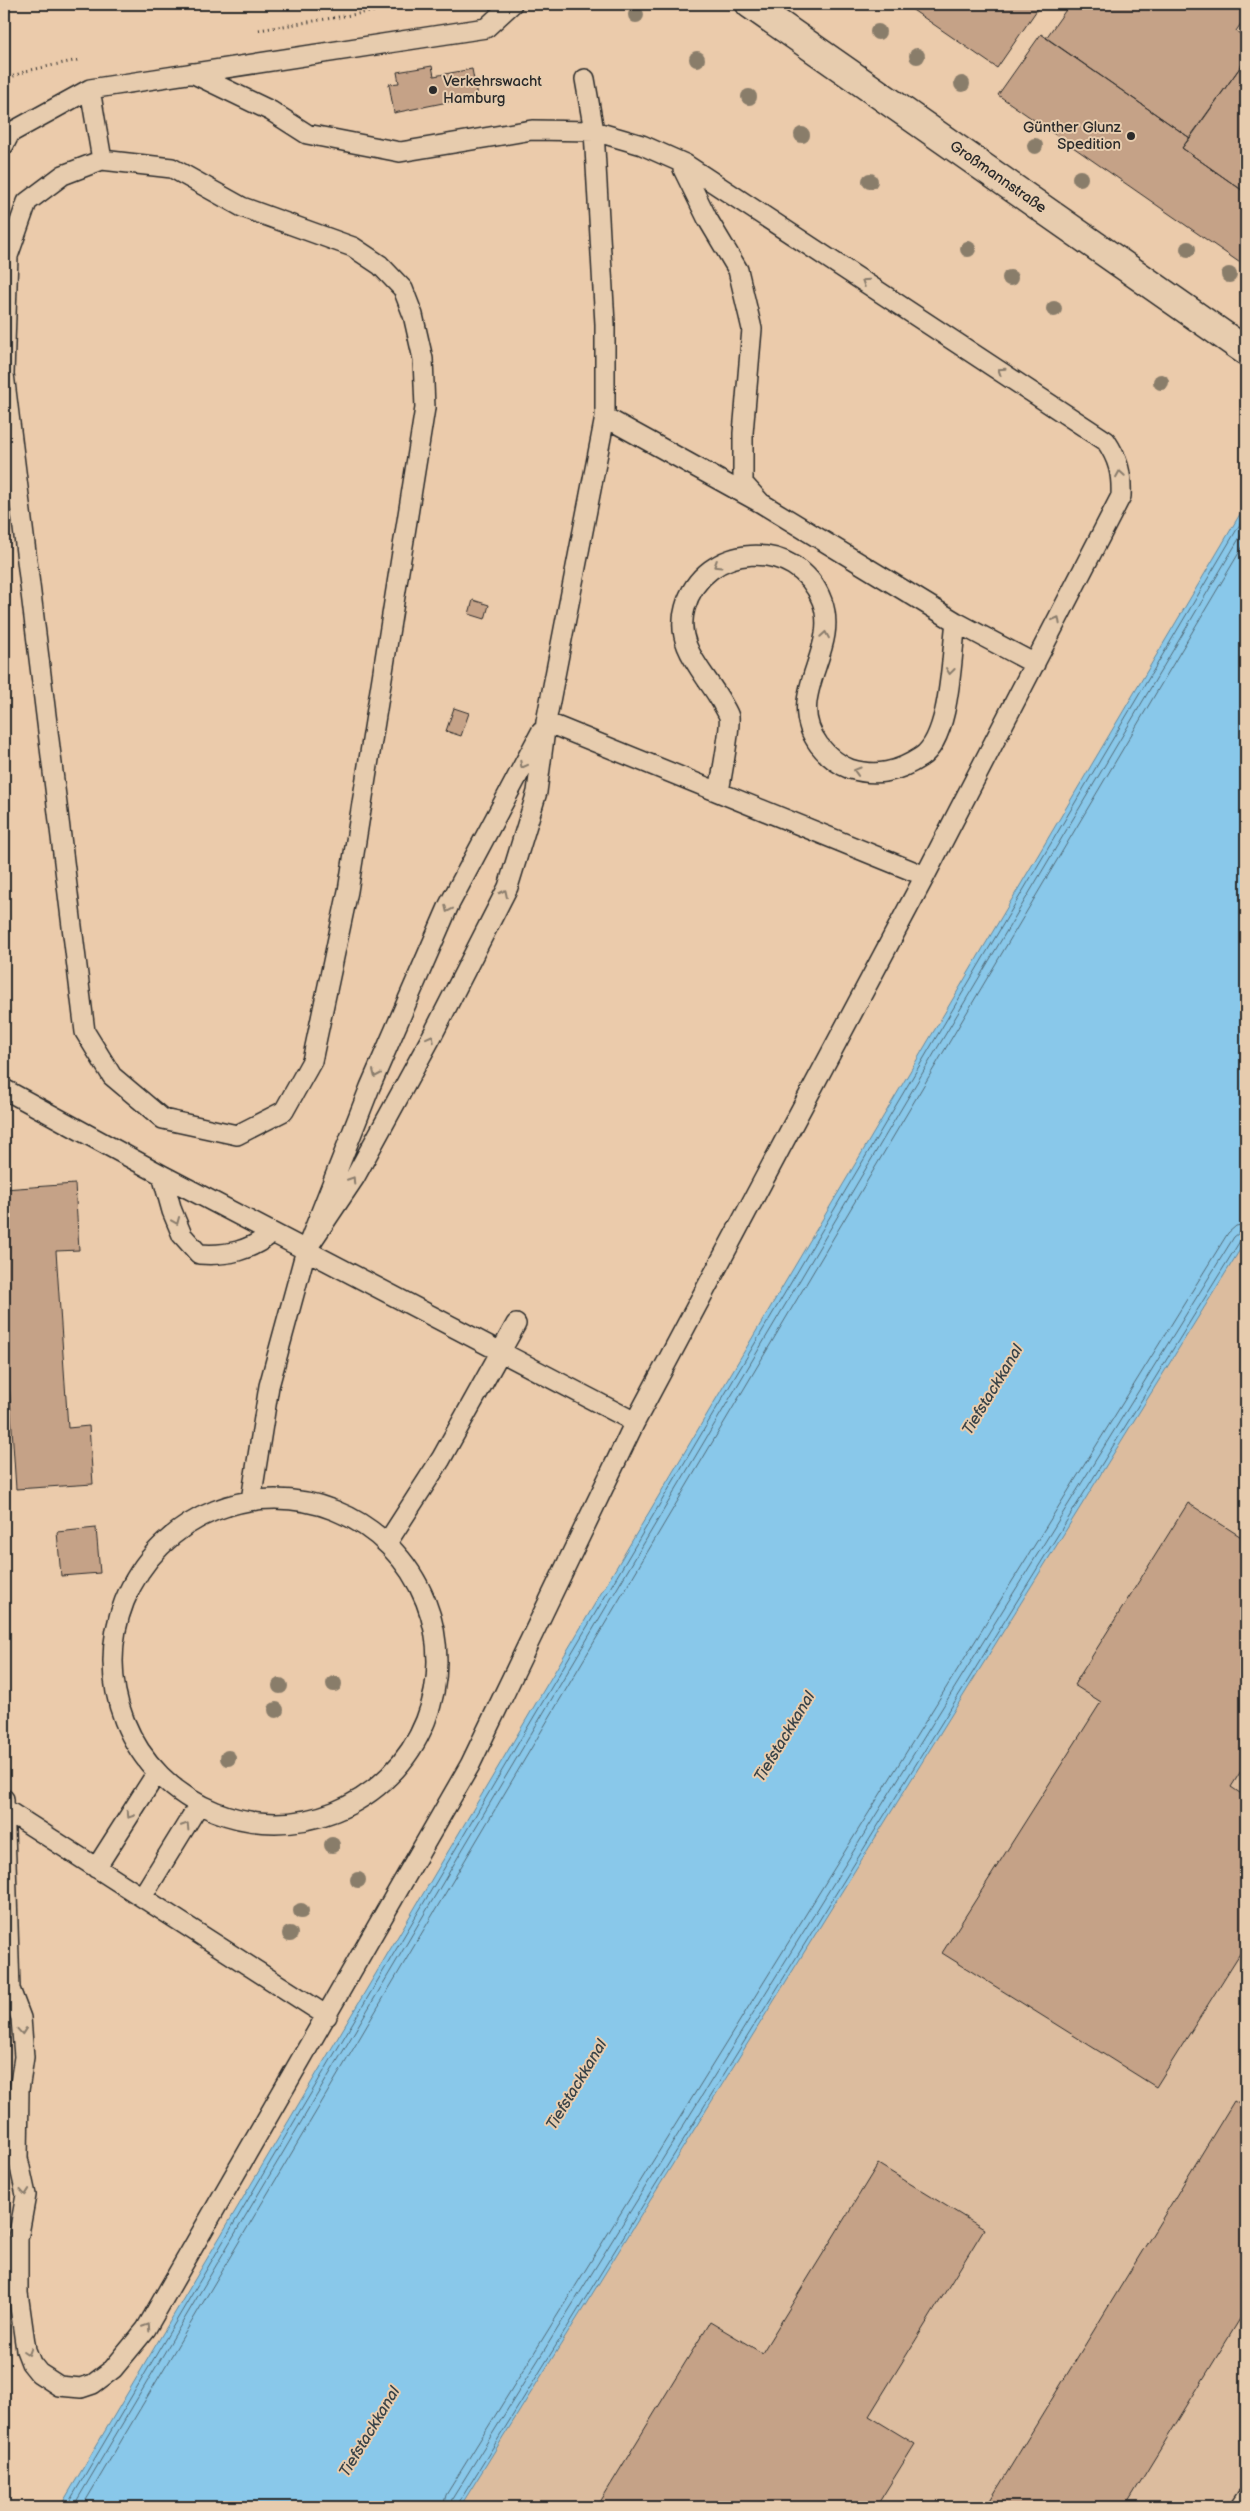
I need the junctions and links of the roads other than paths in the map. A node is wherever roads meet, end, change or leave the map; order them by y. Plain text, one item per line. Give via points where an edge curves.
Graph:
1 (512, 4) edge
2 (750, 4) edge
3 (192, 73) junction
4 (585, 79) dead end
5 (90, 89) junction
6 (594, 131) junction
7 (4, 145) edge
8 (102, 160) junction
9 (685, 164) junction
10 (1246, 351) edge
11 (605, 417) junction
12 (761, 502) junction
13 (956, 622) junction
14 (1035, 664) junction
15 (546, 722) junction
16 (719, 792) junction
17 (925, 876) junction
18 (4, 1089) edge
19 (162, 1175) junction
20 (272, 1233) junction
21 (306, 1250) junction
22 (516, 1324) dead end
23 (500, 1352) junction
24 (635, 1422) junction
25 (250, 1500) junction
26 (387, 1543) junction
27 (156, 1774) junction
28 (4, 1804) edge
29 (198, 1806) junction
30 (96, 1868) junction
31 (142, 1898) junction
32 (327, 2016) junction
33 (1246, 2498) edge
34 (1240, 2507) edge

1 - 3 lane via 486,28
2 - 10 main road, Großmannstraße
3 - 5 lane
3 - 6 lane via 271,111 307,134 400,152 532,130
4 - 6 lane
5 - 7 lane via 10,133
5 - 8 lane
6 - 9 lane via 642,145
6 - 11 lane via 605,324
8 - 8 lane via 63,175 27,202 8,256 4,320 4,374 85,1032 112,1076 163,1119 238,1135 284,1111 312,1061 348,891 425,408 423,359 404,288 380,265 353,247 242,207 172,168
9 - 12 lane via 683,169 707,218 738,270 752,329 743,433 743,483
14 -> 9 lane via 1121,496 1122,476 1117,457 1106,441
11 - 12 lane
11 - 15 lane
12 - 13 lane
13 - 14 lane
13 -> 16 lane via 944,721 937,740 906,767 885,773 866,773 847,768 825,752 814,738 807,720 805,699 825,638 826,620 814,584 799,569 781,559 762,554 742,554 721,562 704,574 692,590 685,608 683,627 686,646 695,665 710,681 729,718
14 - 17 lane
15 - 16 lane
15 -> 21 lane via 449,905 370,1087
21 -> 15 lane via 359,1168 432,1036 508,886 537,792
16 - 17 lane
17 - 24 lane
18 - 19 lane
19 - 20 lane
19 -> 20 lane via 182,1236 199,1254 235,1252 258,1244
20 - 21 lane
21 - 23 lane
21 - 25 lane via 269,1386
22 - 23 lane
23 - 24 lane
23 - 26 lane via 442,1460
24 - 32 lane via 470,1764
25 - 26 lane via 287,1498 324,1506 358,1521
25 - 27 lane via 202,1515 160,1544 130,1585 114,1633 112,1684 127,1732
26 - 29 lane via 416,1580 434,1623 438,1669 429,1715 408,1757 375,1790 335,1814 280,1824 242,1821
27 - 29 lane
27 -> 30 lane
28 - 30 lane
28 -> 32 lane via 10,1989 21,2018 24,2057 19,2090 18,2158 26,2195 18,2238 18,2293 26,2350 31,2364 49,2381 70,2388 93,2384 113,2369 146,2329
31 -> 29 lane
30 - 31 lane
31 - 32 lane
33 - 34 lane

